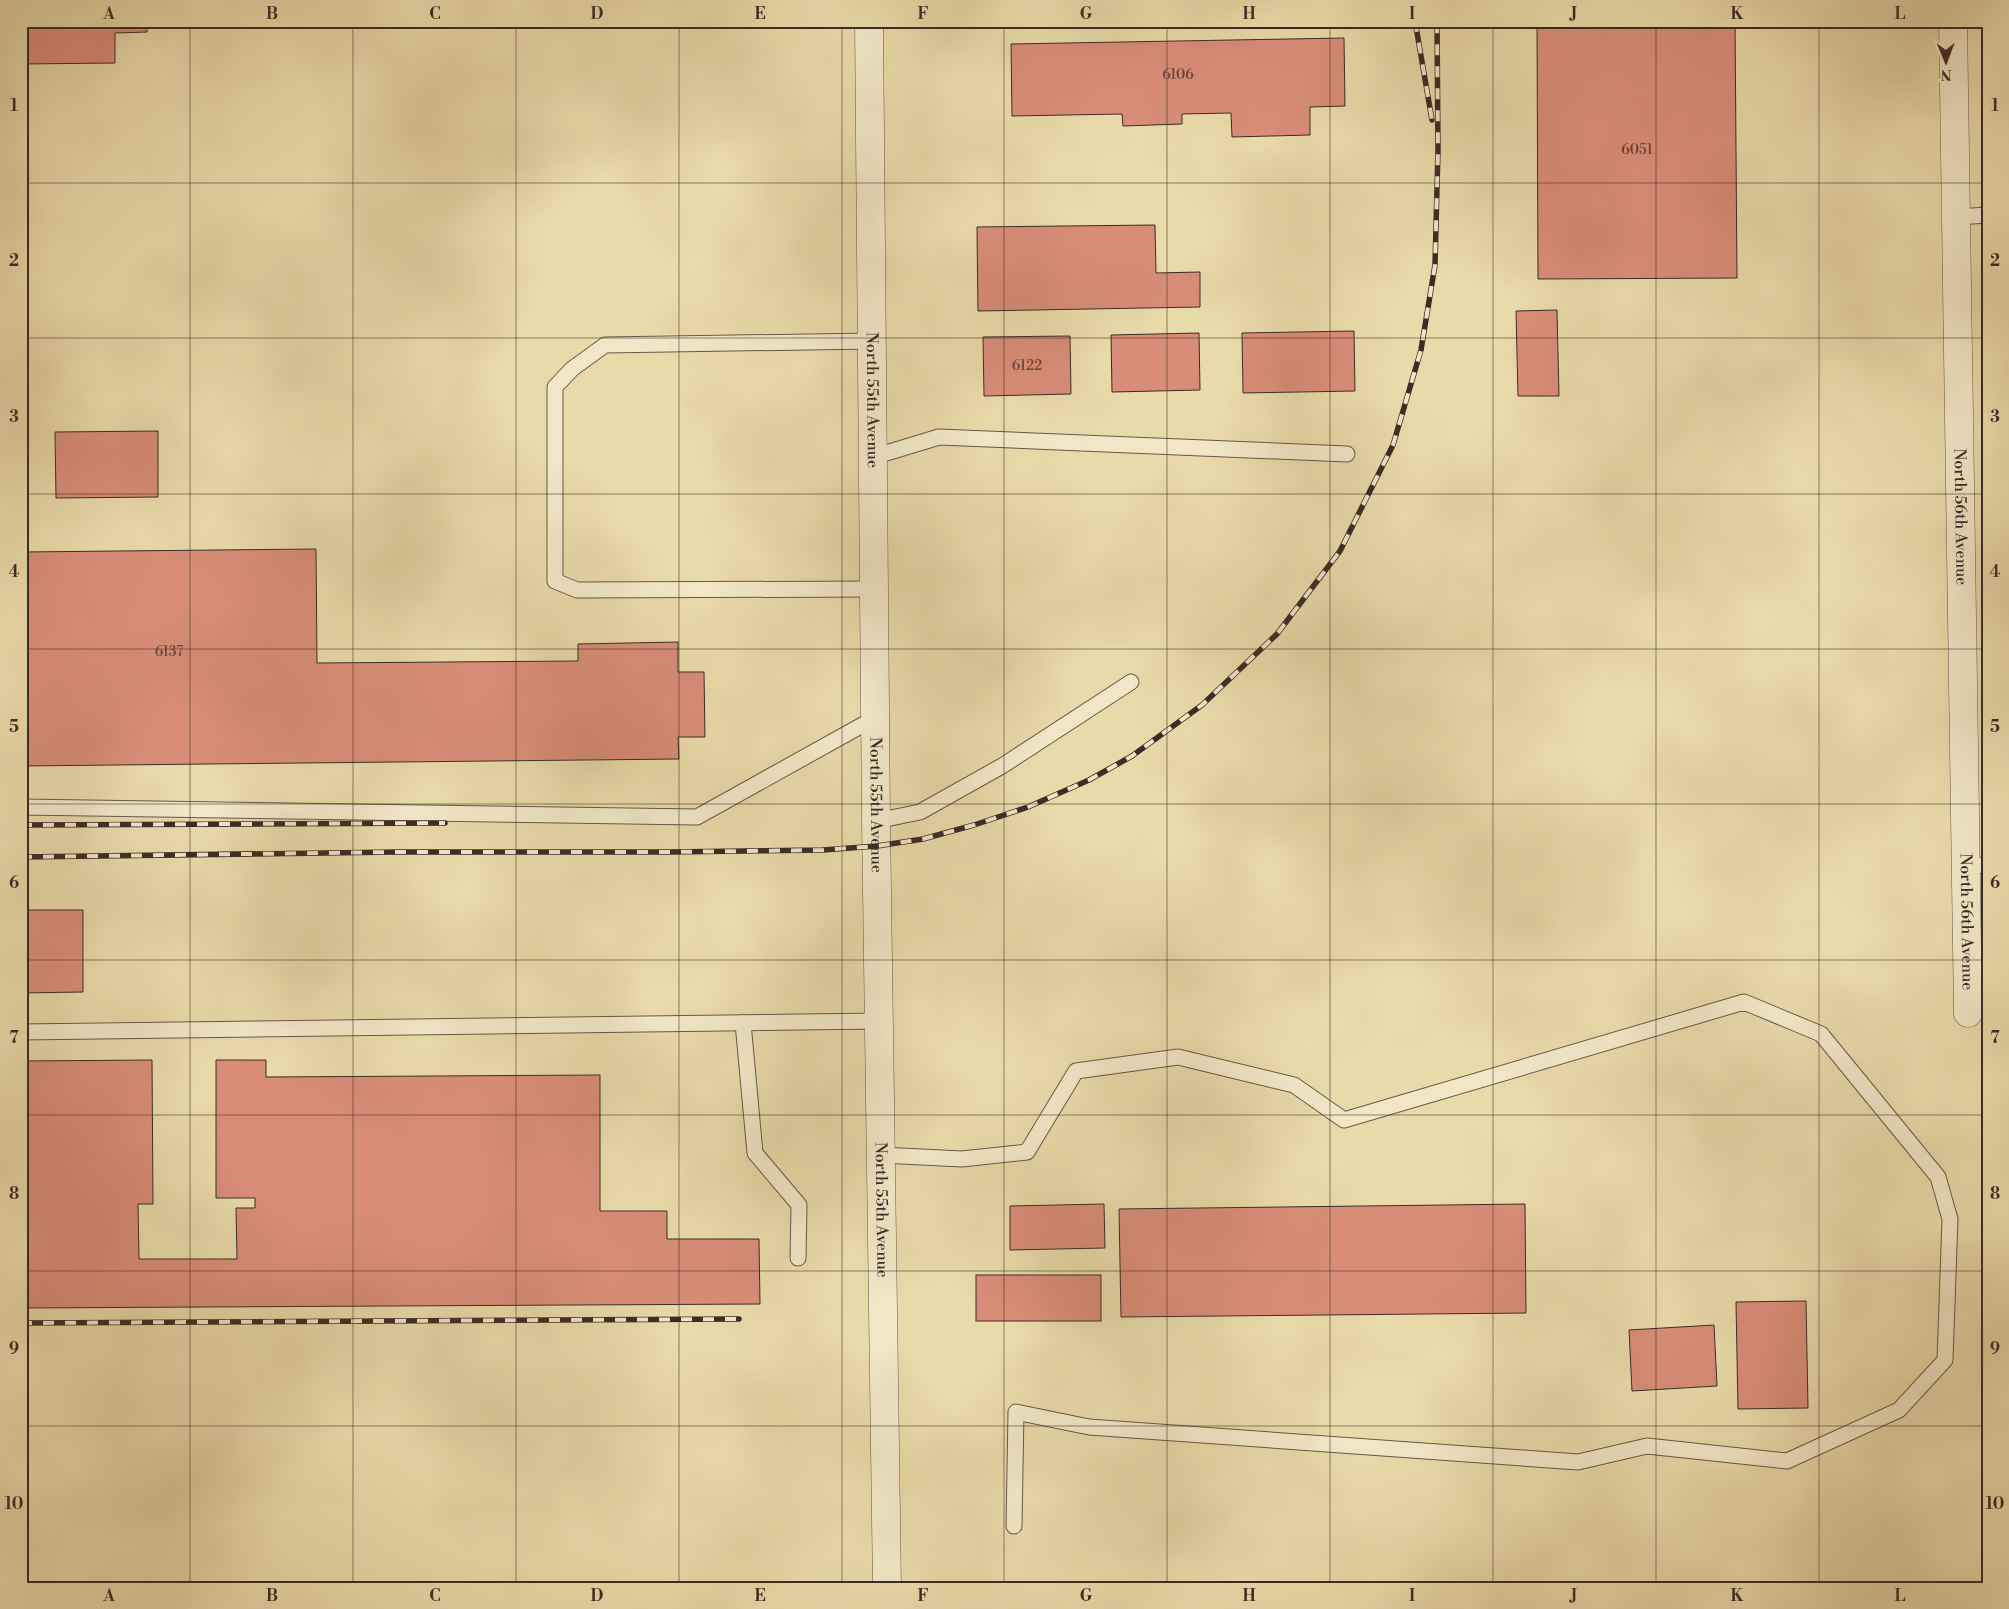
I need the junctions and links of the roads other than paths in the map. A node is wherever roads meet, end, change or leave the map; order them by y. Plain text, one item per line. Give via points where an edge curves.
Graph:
1 (870, 21) edge
2 (1953, 21) edge
3 (1956, 216) junction
4 (1988, 216) edge
5 (872, 341) junction
6 (1347, 454) dead end
7 (873, 457) junction
8 (874, 589) junction
9 (1131, 682) dead end
10 (875, 718) junction
11 (21, 807) edge
12 (876, 821) junction
13 (1977, 866) edge
14 (1968, 1013) dead end
15 (879, 1021) junction
16 (743, 1024) junction
17 (21, 1032) edge
18 (881, 1155) junction
19 (798, 1258) dead end
20 (1014, 1526) dead end
21 (887, 1588) edge

1 - 5 street, North 55th Avenue
2 - 3 street, North 56th Avenue
3 - 4 lane
3 - 13 street, North 56th Avenue
5 - 7 street, North 55th Avenue
5 - 8 lane via 605,345 572,369 555,386 555,581 577,590
6 - 7 lane via 939,437
7 - 8 street, North 55th Avenue
8 - 10 street, North 55th Avenue
9 - 12 lane via 1002,766 920,812
10 - 11 lane via 697,817
10 - 12 street, North 55th Avenue
12 - 15 street, North 55th Avenue
13 - 14 street, North 56th Avenue
15 - 16 lane
15 - 18 street, North 55th Avenue
16 - 17 lane
16 - 19 lane via 754,1153 798,1205
18 - 20 lane via 962,1159 1027,1152 1076,1072 1178,1057 1294,1085 1344,1120 1744,1002 1821,1034 1938,1177 1950,1219 1945,1360 1899,1410 1787,1461 1647,1446 1578,1462 1089,1427 1016,1412
18 - 21 street, North 55th Avenue

